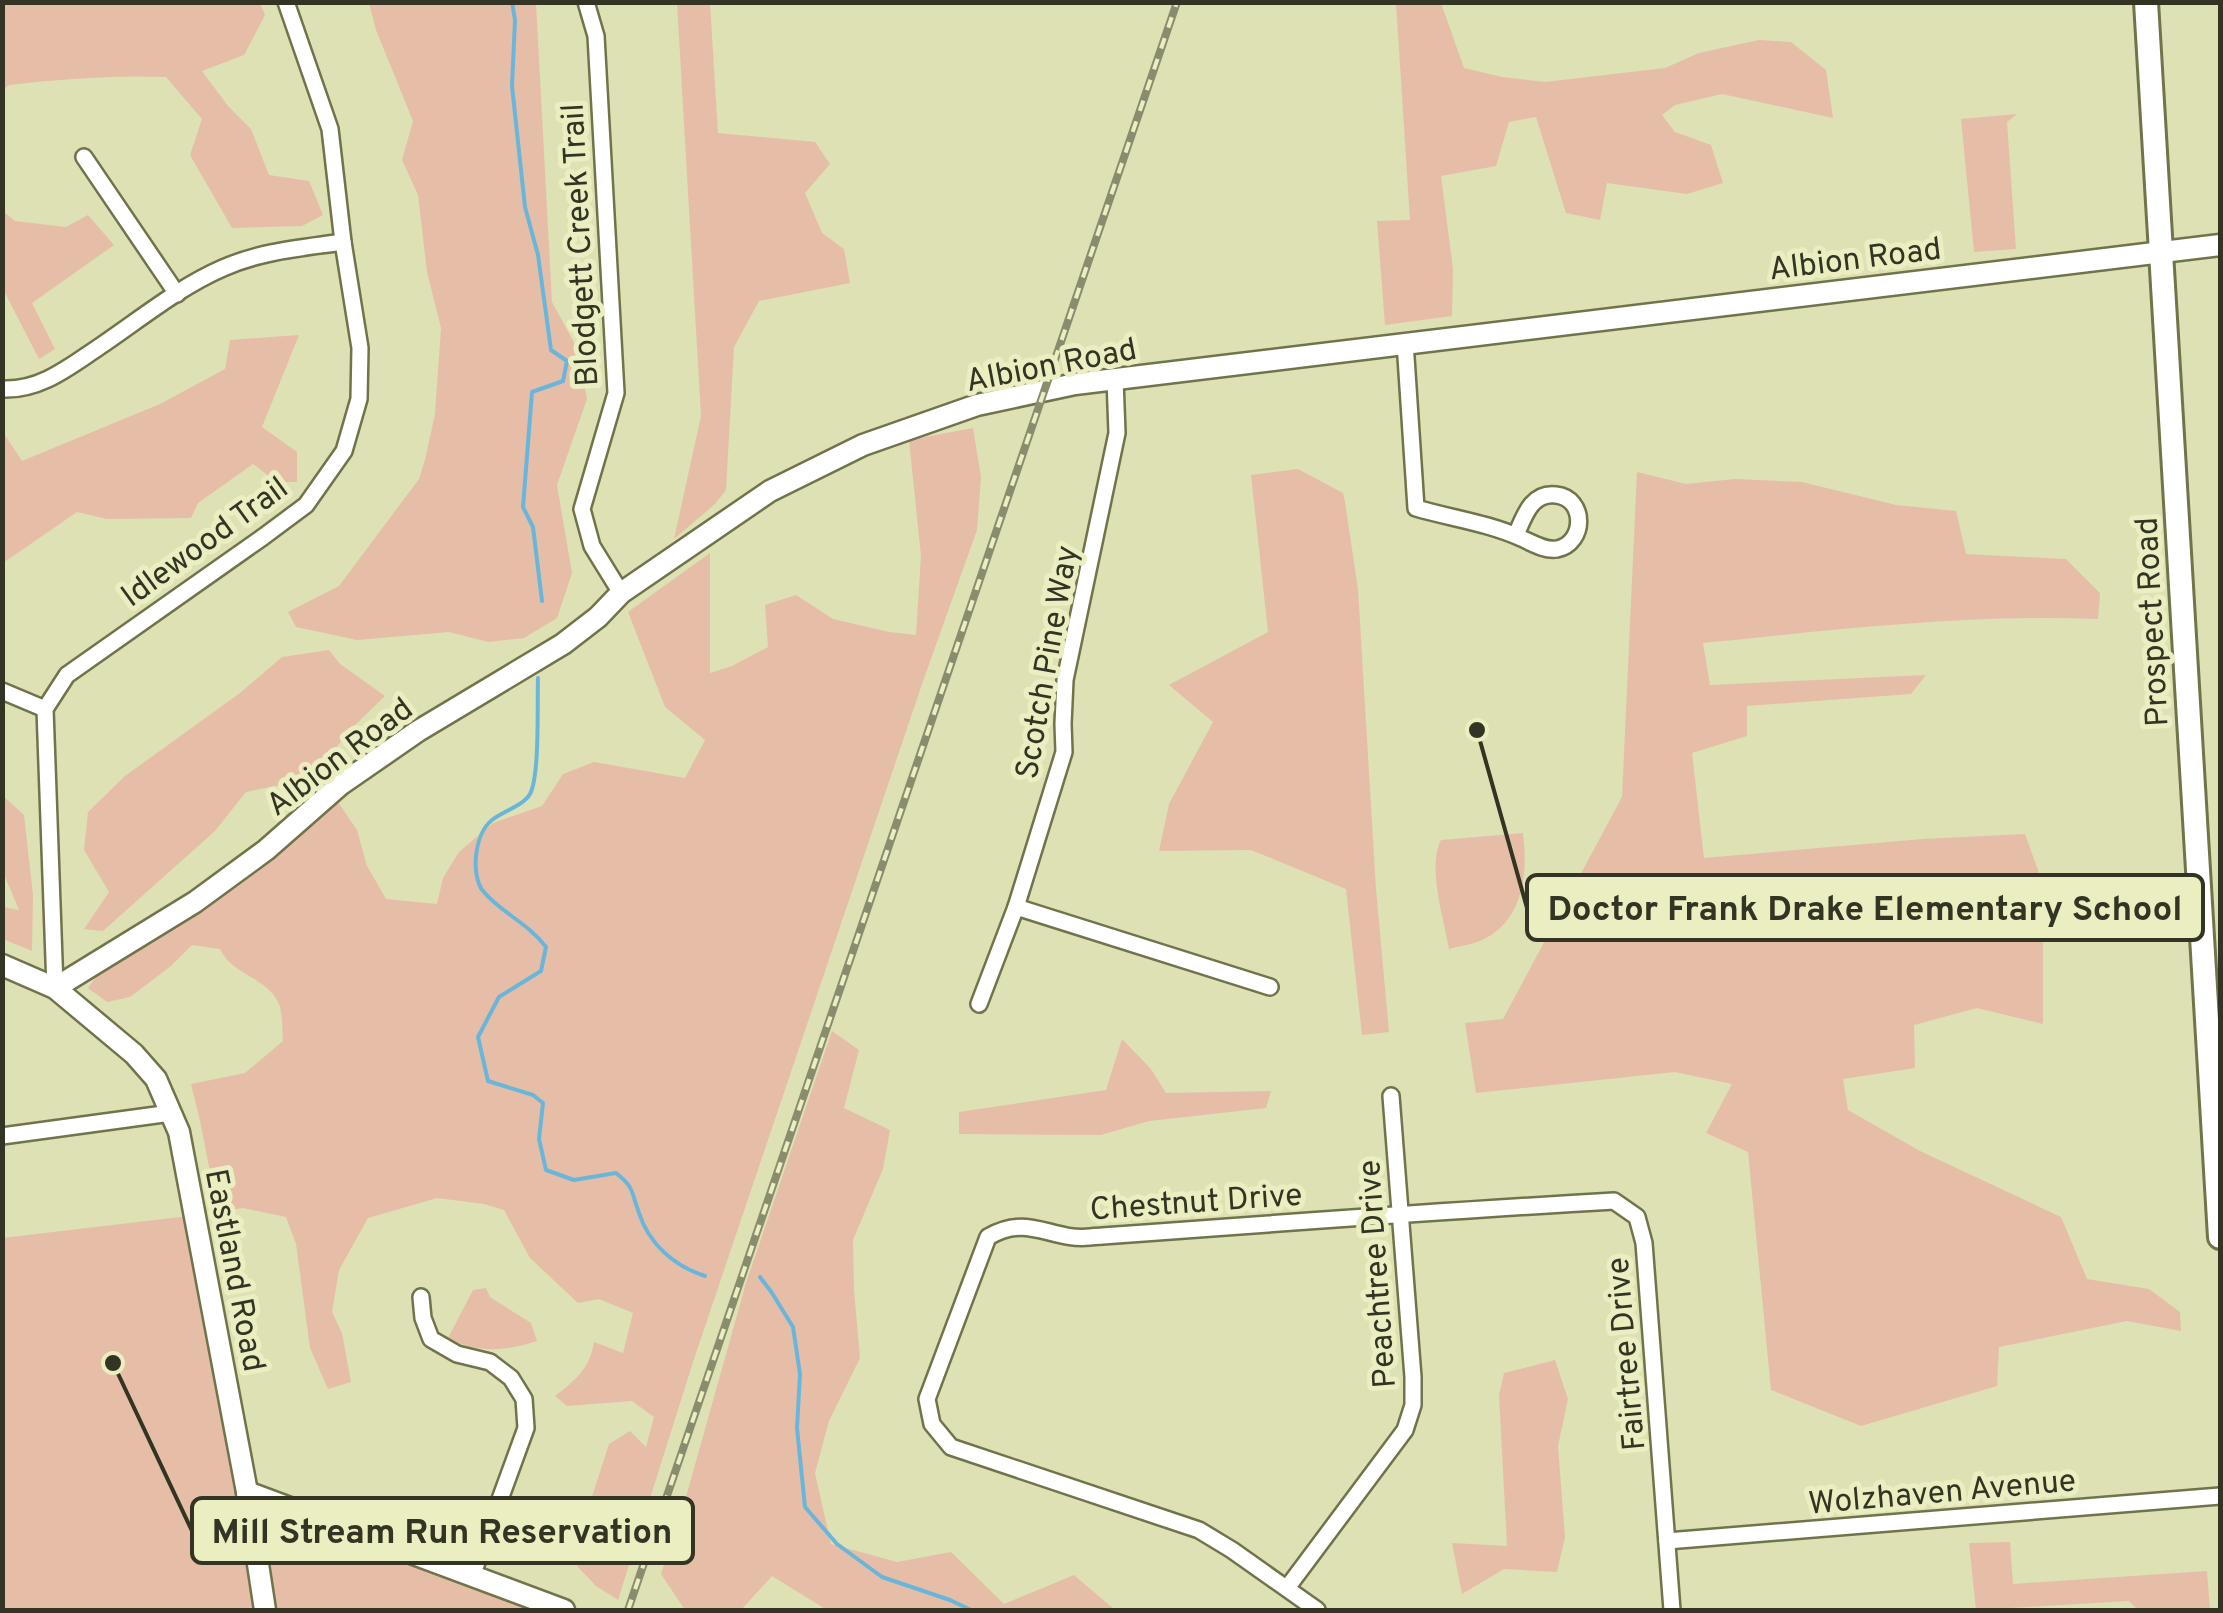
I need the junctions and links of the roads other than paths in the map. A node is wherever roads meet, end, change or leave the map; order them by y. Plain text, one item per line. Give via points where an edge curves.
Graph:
1 (286, 2) edge
2 (586, 2) edge
3 (2146, 2) edge
4 (84, 157) dead end
5 (343, 242) junction
6 (2220, 245) edge
7 (2161, 251) junction
8 (177, 294) junction
9 (1406, 342) junction
10 (1115, 379) junction
11 (2, 390) edge
12 (1516, 536) dead end
13 (622, 593) junction
14 (2, 692) edge
15 (45, 709) junction
16 (1016, 907) junction
17 (2, 965) edge
18 (1270, 987) dead end
19 (56, 988) junction
20 (979, 1004) dead end
21 (1391, 1096) dead end
22 (171, 1113) junction
23 (2, 1136) edge
24 (1399, 1213) junction
25 (2220, 1237) edge
26 (421, 1296) dead end
27 (246, 1492) junction
28 (2220, 1496) edge
29 (1667, 1541) junction
30 (472, 1576) junction
31 (1287, 1588) junction
32 (264, 1610) edge
33 (564, 1610) edge
34 (1316, 1610) edge
35 (1672, 1610) edge

1 - 5 street, Idlewood Trail via 330,129
2 - 13 street, Blodgett Creek Trail via 596,36 616,393 582,509 592,546
3 - 7 main road, Prospect Road
4 - 8 street
5 - 8 street via 264,252
5 - 15 street, Idlewood Trail via 360,348 359,399 344,451 306,504 66,674
6 - 7 street, Albion Road
7 - 9 street, Albion Road
7 - 25 main road, Prospect Road
8 - 11 street via 52,378
9 - 10 street, Albion Road
9 - 12 street via 1416,508
10 - 13 street, Albion Road via 977,404 864,446 770,492
10 - 16 street, Scotch Pine Way via 1117,433 1066,680 1064,752
13 - 19 street, Albion Road via 563,644 340,785 195,902
14 - 15 street
15 - 19 street
16 - 18 street
16 - 20 street, Scotch Pine Way
17 - 19 street
19 - 22 street, Eastland Road via 134,1054
21 - 24 street, Peachtree Drive
22 - 23 street
22 - 27 street, Eastland Road
24 - 29 street, Fairtree Drive via 1614,1201 1637,1216
24 - 31 street, Peachtree Drive via 1413,1405 1404,1430
24 - 31 street, Chestnut Drive via 1082,1238 1019,1225 1002,1229 988,1237 928,1399 932,1424 951,1447 1199,1530
26 - 30 street via 431,1339 490,1362 524,1399 526,1428
27 - 30 street
27 - 32 street, Eastland Road
28 - 29 street, Wolzhaven Avenue
29 - 35 street, Fairtree Drive
30 - 33 street
31 - 34 street

